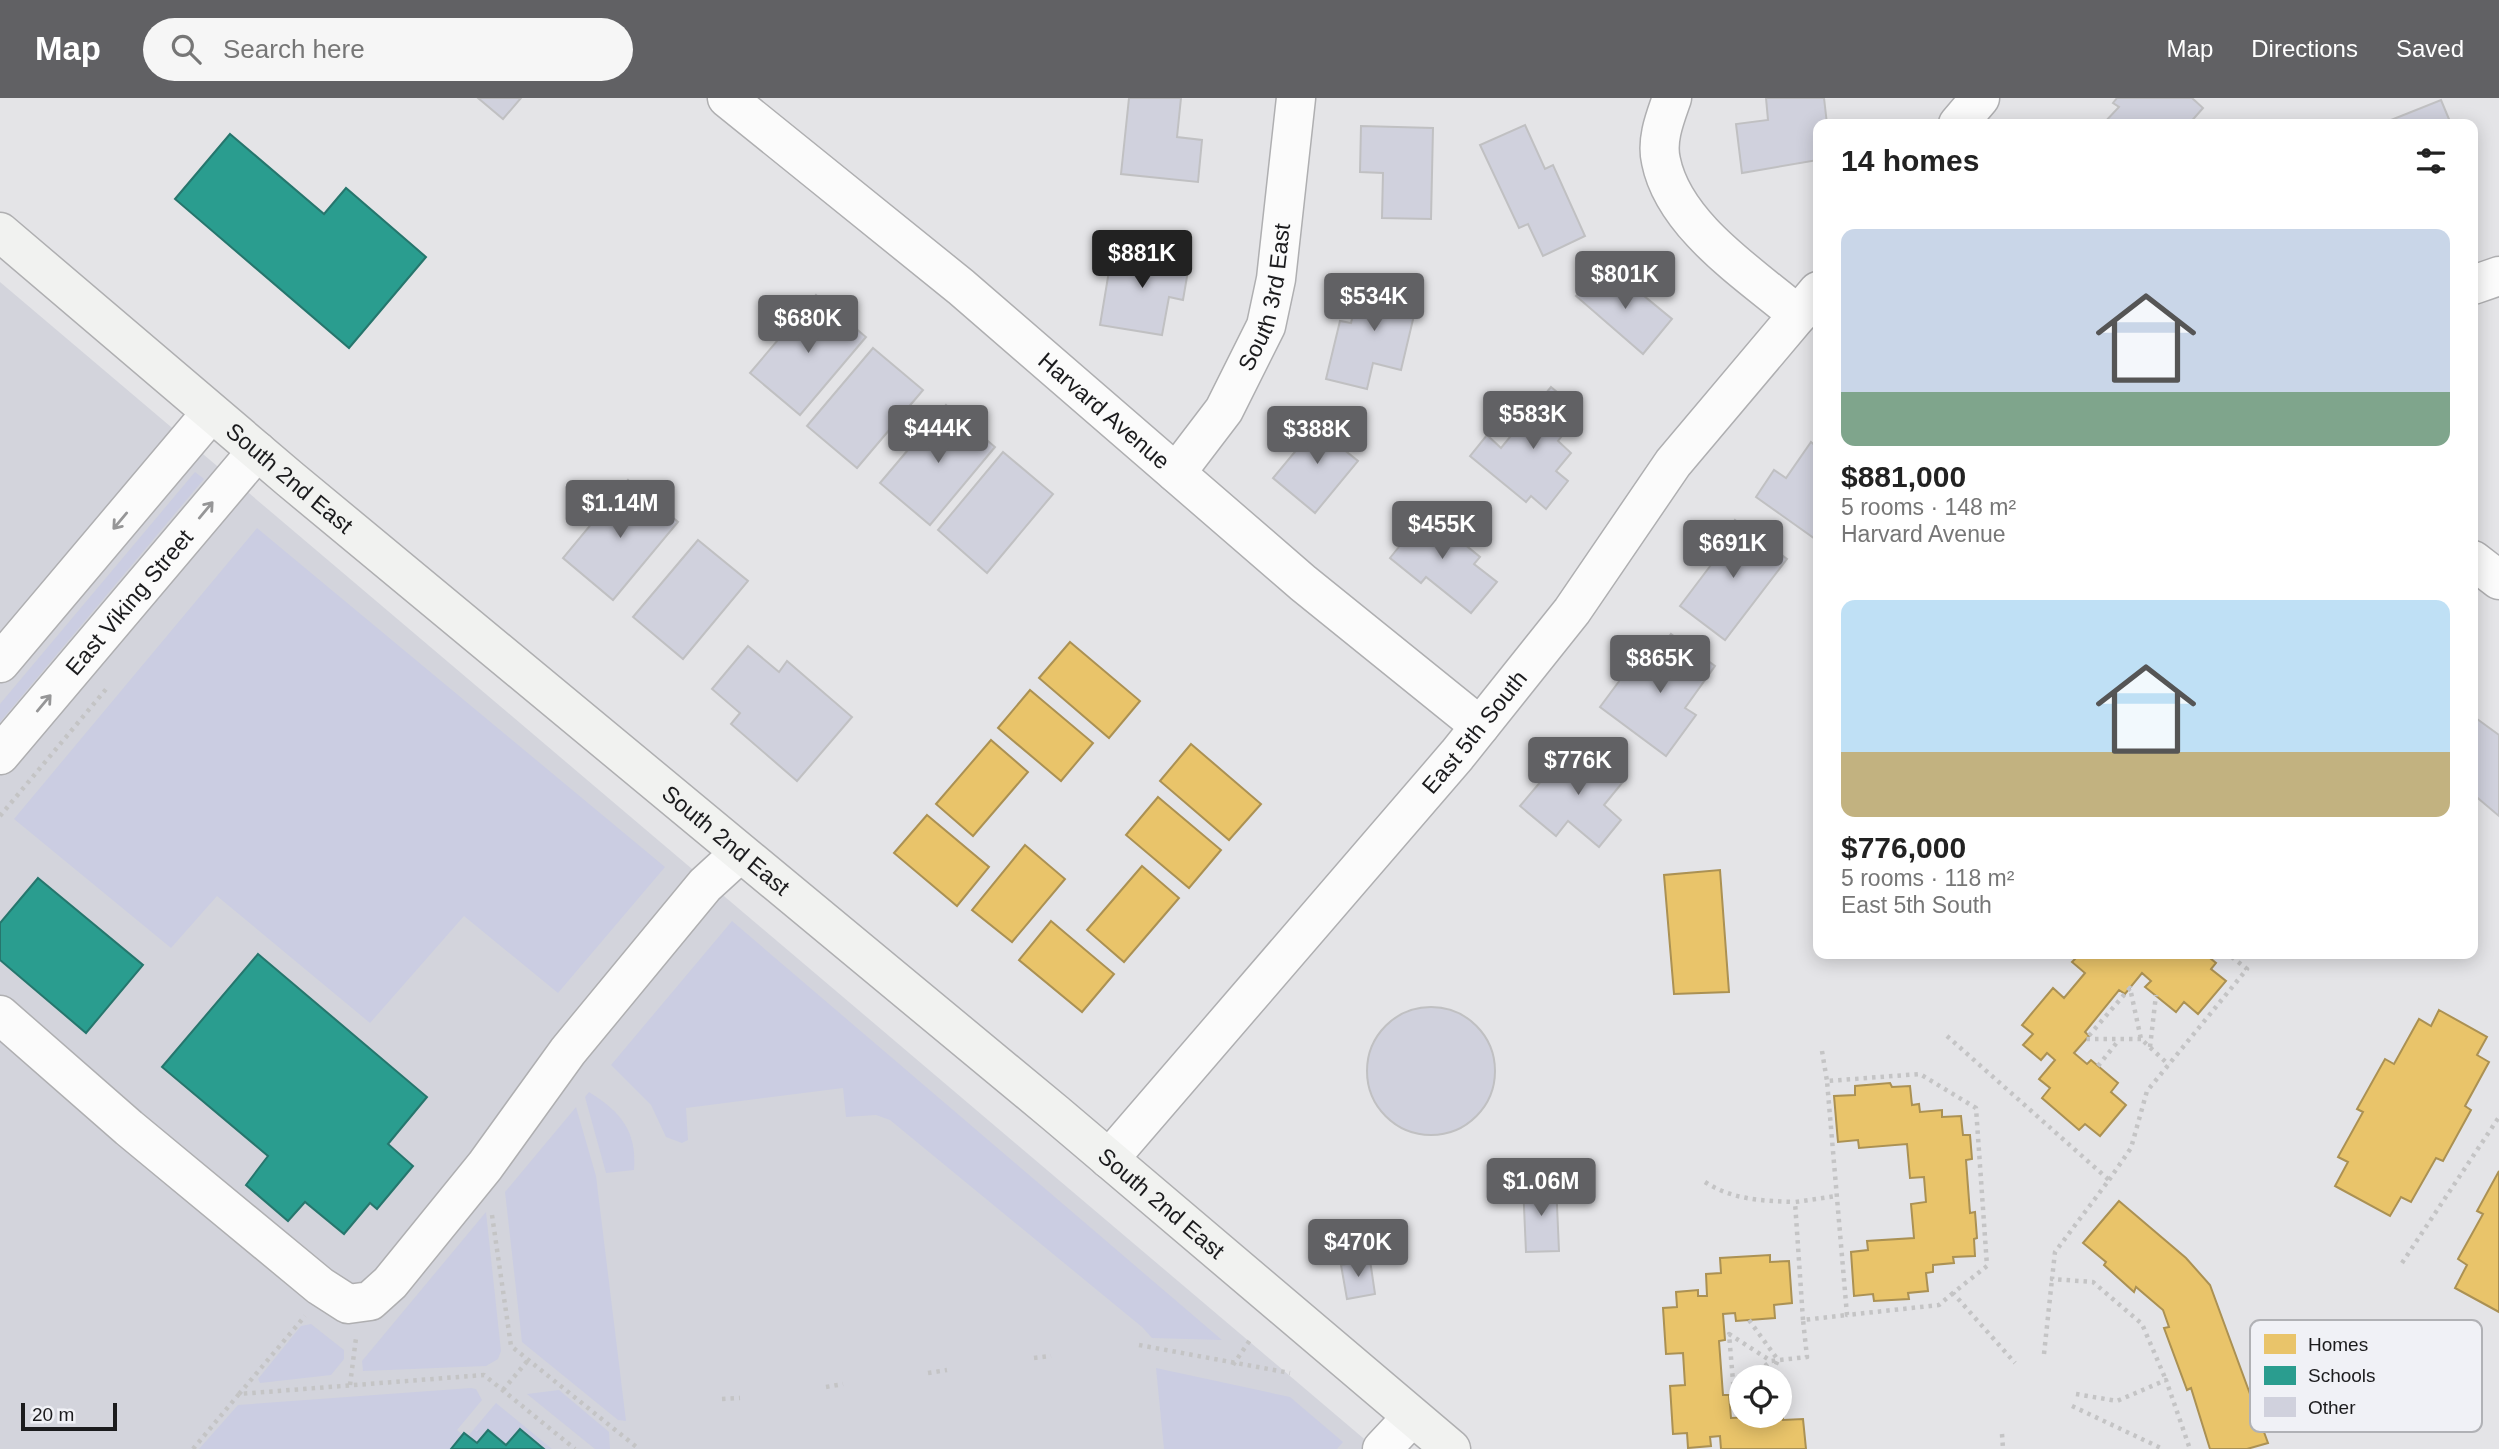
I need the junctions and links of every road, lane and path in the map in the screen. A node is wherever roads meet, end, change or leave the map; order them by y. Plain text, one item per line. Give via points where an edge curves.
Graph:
1 (727, 98) edge
2 (1296, 98) edge
3 (1672, 98) edge
4 (1979, 98) edge
5 (1962, 119) edge
6 (0, 232) edge
7 (2499, 276) edge
8 (2478, 283) edge
9 (1808, 303) edge
10 (211, 413) junction
11 (257, 452) junction
12 (1177, 473) junction
13 (2478, 563) edge
14 (2499, 580) edge
15 (0, 663) edge
16 (1480, 726) junction
17 (0, 755) edge
18 (740, 853) junction
19 (2234, 959) edge
20 (2156, 995) dead end
21 (0, 1015) edge
22 (1947, 1036) dead end
23 (2119, 1039) junction
24 (2141, 1039) junction
25 (2150, 1047) junction
26 (1822, 1051) dead end
27 (2169, 1065) junction
28 (2098, 1066) dead end
29 (1827, 1082) junction
30 (2499, 1117) edge
31 (1109, 1159) junction
32 (2109, 1180) junction
33 (1705, 1182) dead end
34 (1837, 1196) junction
35 (1795, 1202) junction
36 (491, 1207) dead end
37 (2402, 1263) dead end
38 (2052, 1279) junction
39 (1953, 1293) junction
40 (1847, 1315) junction
41 (1749, 1320) dead end
42 (1803, 1320) junction
43 (357, 1330) dead end
44 (1250, 1340) dead end
45 (1139, 1345) dead end
46 (2044, 1354) dead end
47 (1051, 1356) dead end
48 (1034, 1358) dead end
49 (530, 1359) junction
50 (1778, 1360) junction
51 (1771, 1361) junction
52 (2015, 1363) dead end
53 (1233, 1365) junction
54 (1732, 1365) edge
55 (1766, 1365) edge
56 (1776, 1365) edge
57 (947, 1370) dead end
58 (928, 1373) dead end
59 (1290, 1373) dead end
60 (2166, 1380) junction
61 (843, 1384) dead end
62 (350, 1385) junction
63 (826, 1387) dead end
64 (503, 1390) junction
65 (2076, 1394) dead end
66 (740, 1398) dead end
67 (722, 1399) dead end
68 (2072, 1406) dead end
69 (1412, 1417) junction
70 (2002, 1434) dead end
71 (193, 1449) edge
72 (575, 1449) edge
73 (639, 1449) edge
74 (1382, 1449) edge
75 (1451, 1449) edge
76 (2003, 1449) edge
77 (2163, 1449) edge
78 (2190, 1449) edge

1 - 12 street, Harvard Avenue via 961,287
2 - 12 street, South 3rd East via 1276,279 1266,326 1224,411
3 - 9 street via 1660,142 1661,161 1683,213
4 - 5 street
6 - 10 main road, South 2nd East
7 - 8 street
9 - 16 street, East 5th South via 1672,463 1572,611
10 - 11 main road, South 2nd East
10 -> 15 street
17 -> 11 street, East Viking Street
11 - 18 main road, South 2nd East
12 - 16 street, Harvard Avenue via 1303,583
13 - 14 street
16 - 31 street, East 5th South
18 - 21 street via 705,885 568,1051 485,1166 390,1283 370,1301 348,1304 320,1286
18 - 31 main road, South 2nd East
19 - 27 path via 2246,969
20 - 25 path
22 - 32 path
23 - 24 path
23 - 24 path via 2086,1039 2130,988
23 - 28 path
24 - 25 path
25 - 27 path
26 - 29 path
27 - 32 path via 2147,1091 2131,1148
29 - 34 path
29 - 39 path via 1920,1074 1976,1108 1987,1266
30 - 37 path
31 - 69 main road, South 2nd East
32 - 38 path via 2055,1252
33 - 35 path via 1719,1191 1757,1201
34 - 35 path
34 - 40 path
35 - 42 path
36 - 49 path via 510,1346
38 - 46 path
38 - 60 path via 2093,1282 2142,1324
39 - 40 path via 1939,1305
39 - 52 path
40 - 42 path
41 - 50 path
42 - 50 path via 1807,1357
43 - 62 path
44 - 53 path
45 - 53 path
47 - 48 path
49 - 64 path
49 - 73 path
50 - 51 path
50 - 56 path
51 - 54 path via 1729,1334
51 - 55 path
53 - 59 path
57 - 58 path
60 - 65 path via 2117,1401
60 - 78 path
61 - 63 path
62 - 64 path via 484,1375
62 - 71 path via 239,1394
64 - 72 path
66 - 67 path
68 - 77 path
69 - 74 street
69 - 75 main road, South 2nd East
70 - 76 path

